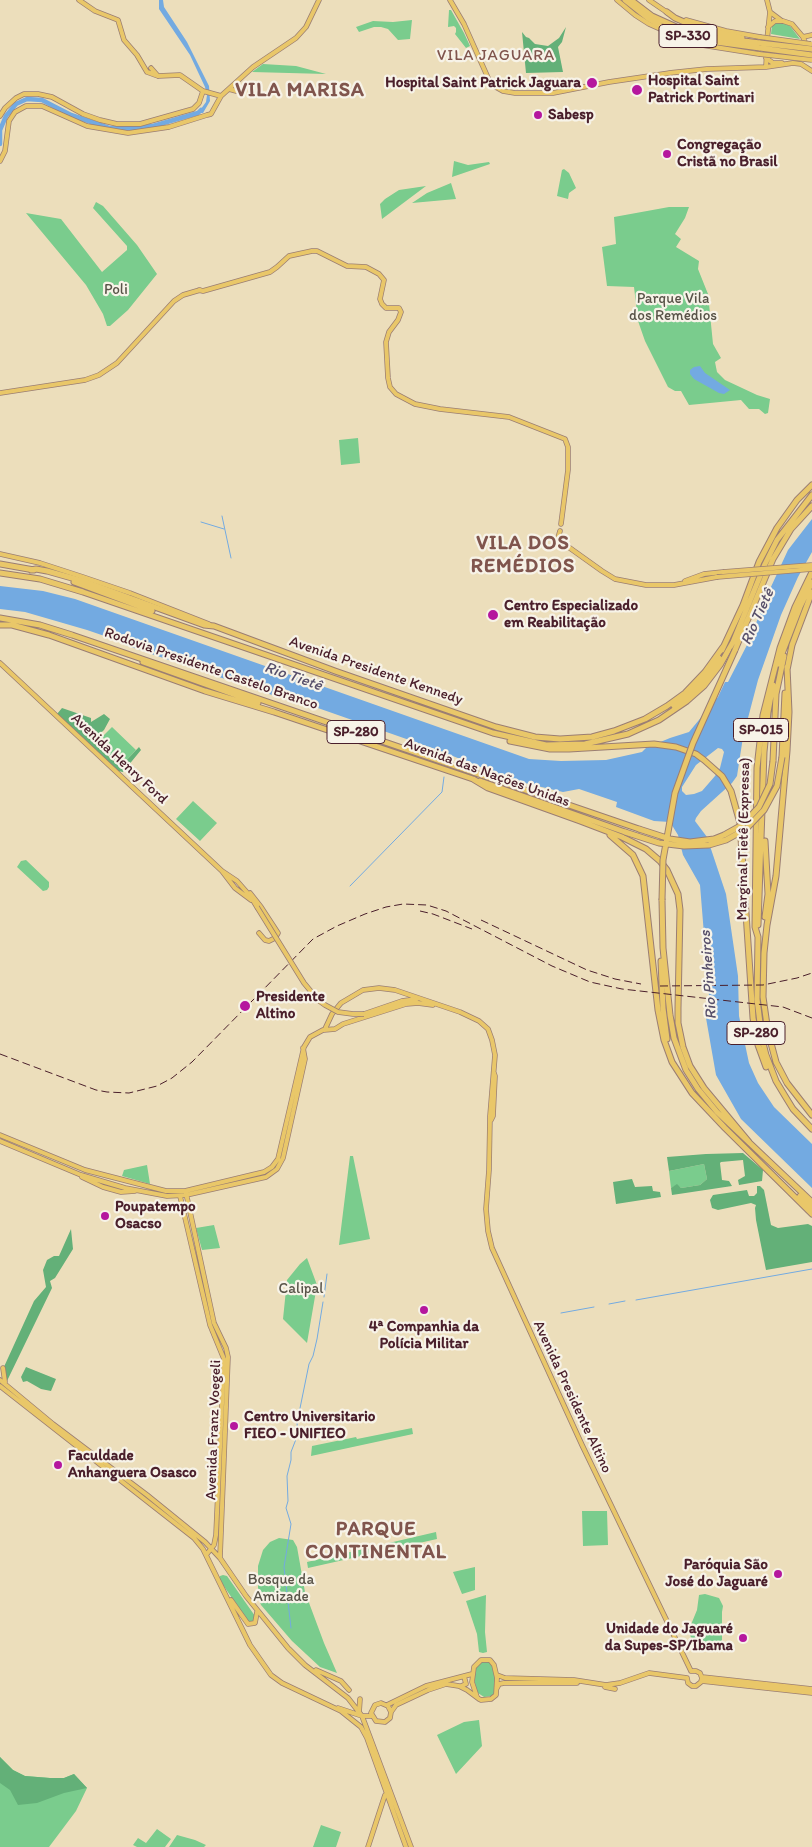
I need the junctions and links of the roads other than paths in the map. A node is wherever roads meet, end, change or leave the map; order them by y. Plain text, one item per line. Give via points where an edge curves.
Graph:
1 (78, 0) edge
2 (319, 0) edge
3 (450, 0) edge
4 (617, 0) edge
5 (625, 0) edge
6 (631, 0) edge
7 (649, 0) edge
8 (767, 0) edge
9 (667, 12) joint
10 (770, 12) junction
11 (782, 21) junction
12 (768, 27) junction
13 (812, 35) edge
14 (803, 37) junction
15 (760, 45) junction
16 (812, 46) edge
17 (812, 55) edge
18 (766, 58) junction
19 (812, 60) edge
20 (791, 63) junction
21 (805, 66) junction
22 (766, 67) junction
23 (151, 68) dead end
24 (757, 68) junction
25 (812, 71) edge
26 (158, 76) junction
27 (229, 89) junction
28 (204, 92) junction
29 (240, 92) dead end
30 (221, 96) junction
31 (0, 116) edge
32 (0, 161) edge
33 (0, 393) edge
34 (812, 485) edge
35 (812, 495) edge
36 (812, 506) edge
37 (560, 531) junction
38 (564, 543) junction
39 (0, 554) edge
40 (760, 559) junction
41 (0, 564) edge
42 (812, 565) edge
43 (752, 566) dead end
44 (31, 570) junction
45 (812, 571) edge
46 (0, 573) edge
47 (745, 579) dead end
48 (812, 582) edge
49 (670, 584) junction
50 (749, 587) junction
51 (812, 592) edge
52 (0, 618) edge
53 (168, 620) junction
54 (0, 625) edge
55 (214, 626) junction
56 (786, 642) junction
57 (723, 647) junction
58 (127, 654) junction
59 (0, 663) edge
60 (787, 667) junction
61 (272, 711) junction
62 (647, 725) junction
63 (493, 733) junction
64 (773, 762) joint
65 (764, 776) junction
66 (473, 779) junction
67 (604, 830) junction
68 (238, 886) junction
69 (767, 925) junction
70 (259, 933) dead end
71 (758, 937) junction
72 (663, 948) junction
73 (395, 990) junction
74 (420, 999) junction
75 (402, 1001) junction
76 (443, 1006) junction
77 (765, 1009) junction
78 (325, 1030) junction
79 (304, 1052) junction
80 (771, 1071) junction
81 (678, 1074) junction
82 (776, 1081) junction
83 (812, 1115) edge
84 (811, 1127) edge
85 (0, 1135) edge
86 (0, 1142) edge
87 (749, 1142) junction
88 (760, 1163) junction
89 (267, 1170) junction
90 (262, 1173) junction
91 (105, 1176) junction
92 (269, 1176) junction
93 (260, 1179) junction
94 (92, 1180) junction
95 (125, 1181) junction
96 (125, 1188) junction
97 (138, 1190) junction
98 (116, 1191) junction
99 (186, 1193) junction
100 (180, 1194) junction
101 (812, 1202) edge
102 (812, 1208) edge
103 (812, 1214) edge
104 (190, 1233) junction
105 (195, 1233) junction
106 (206, 1307) junction
107 (212, 1315) junction
108 (224, 1351) junction
109 (3, 1368) dead end
110 (0, 1380) edge
111 (5, 1385) junction
112 (0, 1386) edge
113 (219, 1518) junction
114 (216, 1535) junction
115 (205, 1542) junction
116 (212, 1548) junction
117 (206, 1555) junction
118 (220, 1557) junction
119 (226, 1593) junction
120 (256, 1610) junction
121 (310, 1668) junction
122 (691, 1671) junction
123 (472, 1674) junction
124 (497, 1675) junction
125 (464, 1676) junction
126 (687, 1678) junction
127 (702, 1679) junction
128 (563, 1681) junction
129 (598, 1685) junction
130 (459, 1686) junction
131 (497, 1688) junction
132 (812, 1689) edge
133 (349, 1690) dead end
134 (615, 1690) dead end
135 (812, 1693) edge
136 (477, 1698) junction
137 (360, 1699) dead end
138 (387, 1705) junction
139 (333, 1707) junction
140 (391, 1712) junction
141 (361, 1714) junction
142 (372, 1716) junction
143 (386, 1794) junction
144 (368, 1847) edge
145 (406, 1847) edge
146 (411, 1847) edge

1 - 26 main road via 116,19 124,40 145,70
2 - 27 main road via 296,38 253,67
3 - 24 main road via 489,80 497,89 516,93 553,93 670,73
4 - 15 main road via 649,24 685,40 702,45
5 - 15 highway, SP-330 via 649,19 679,34 716,42
6 - 15 highway, SP-330 via 652,16 683,30
7 - 9 main road
8 - 10 main road
9 - 15 highway via 698,28
10 - 11 main road
10 - 12 main road
11 - 12 main road
11 - 14 main road via 792,24
12 - 18 main road
13 - 14 main road
14 - 21 main road
15 - 16 highway, SP-330, bridge
15 - 17 highway, SP-330, bridge
15 - 19 main road, bridge
18 - 20 main road via 773,62
18 - 22 main road
18 - 24 main road
20 - 21 main road
20 - 22 main road
21 - 25 main road
22 - 24 main road
23 - 26 main road
26 - 28 main road via 180,75
27 - 29 main road
27 - 30 main road
28 - 30 main road
28 - 31 main road via 193,109 140,124 100,120 52,97 38,94 24,94 16,98
30 - 32 main road via 212,114 169,128 128,133 87,126 42,106 26,106 15,112 9,121 5,151
33 - 37 main road via 86,380 99,375 117,362 183,295 270,272 289,256 317,251 347,266 366,267 384,280 382,304 386,308 400,309 401,316 389,333 386,347 388,384 396,394 429,408 509,417 565,439 568,463
34 - 40 highway via 784,518
35 - 62 highway via 769,555 733,642 720,665 695,695
36 - 72 highway, bridge via 773,559 692,742 675,793 663,860
37 - 38 main road
37 - 38 main road via 559,539
38 - 49 main road via 615,579 646,585
39 - 55 main road, Avenida Presidente Kennedy via 83,577
40 - 43 highway
40 - 50 highway
41 - 44 highway
42 - 49 main road, bridge via 704,574
44 - 53 highway via 122,599
44 - 55 highway via 86,582 204,626
45 - 49 main road, bridge via 717,577
45 - 71 highway, Marginal Tietê (Expressa) / SP-015 via 794,607 775,664 760,733 755,828 755,927
46 - 53 highway via 61,585
47 - 50 highway
48 - 56 highway, SP-015
50 - 57 highway
51 - 60 highway
52 - 58 highway, Rodovia Presidente Castelo Branco / SP-280 via 40,625
53 - 63 highway
54 - 61 highway, Avenida das Nações Unidas via 43,633 205,691
55 - 57 highway, Avenida Presidente Kennedy via 504,730 560,739 601,735 645,719 685,693
56 - 64 highway, SP-015 via 776,694
56 - 65 highway via 770,700
57 - 62 highway via 701,683
58 - 61 highway
58 - 64 highway, Rodovia Presidente Castelo Branco / SP-280, bridge via 670,839 690,842 714,839 742,825 758,807 770,784
59 - 68 main road, Avenida Henry Ford
60 - 66 highway, bridge via 782,758 777,786 764,810 746,829 726,840 709,845 659,843
60 - 69 highway via 787,751 776,876
61 - 66 highway, Avenida das Nações Unidas
62 - 63 highway via 628,734 585,744 546,745
63 - 82 highway, SP-280 via 510,741 550,749 654,744 676,747 696,754 727,783 740,823 753,1018 758,1045 770,1075
65 - 69 highway
65 - 71 highway
66 - 67 highway, Avenida das Nações Unidas via 494,790
67 - 81 highway via 637,861 643,876 661,1027
67 - 87 highway, Avenida das Nações Unidas via 652,853 673,880 679,902 678,1008 683,1047 704,1088
68 - 70 main road via 256,900 278,933 269,941
68 - 75 main road, Avenida Presidente Altino, bridge via 257,907 304,983 328,1008 364,1014
69 - 77 highway via 763,970
71 - 80 highway, Marginal Tietê (Expressa) / SP-015 via 756,999
72 - 81 highway via 664,1020
72 - 87 highway via 672,1028 681,1058 706,1099
73 - 74 main road, Avenida Presidente Altino
73 - 75 main road
73 - 78 main road, Avenida Presidente Altino via 363,990 338,1006
74 - 75 main road, Avenida Presidente Altino
74 - 76 main road, Avenida Presidente Altino
76 - 78 main road, Avenida Presidente Altino via 406,1004
76 - 122 main road, Avenida Presidente Altino via 470,1016 488,1028 494,1048 486,1209 492,1248
77 - 80 highway via 764,1027
77 - 83 highway via 769,1040 781,1074
78 - 79 main road via 310,1037
79 - 89 main road via 278,1156
79 - 92 main road via 283,1159
80 - 82 highway, Marginal Tietê (Expressa) / SP-015
81 - 88 highway via 692,1093
82 - 84 highway, SP-015 via 794,1109
85 - 91 main road
86 - 94 main road
87 - 101 highway
88 - 102 highway via 765,1164
88 - 103 highway
89 - 90 main road
89 - 92 main road via 266,1175
90 - 93 main road via 264,1176
90 - 99 main road
91 - 94 main road
91 - 95 main road
92 - 93 main road
93 - 99 main road
94 - 96 main road
94 - 98 main road
95 - 96 main road
95 - 100 main road
96 - 97 main road
96 - 98 main road
97 - 98 main road
97 - 100 main road via 167,1196
99 - 100 main road
99 - 105 main road, Avenida Franz Voegeli
100 - 104 main road, Avenida Franz Voegeli
104 - 105 main road
104 - 106 main road, Avenida Franz Voegeli
105 - 107 main road, Avenida Franz Voegeli
106 - 107 main road
106 - 108 main road, Avenida Franz Voegeli via 211,1329
107 - 108 main road, Avenida Franz Voegeli via 226,1346
108 - 113 main road, Avenida Franz Voegeli via 229,1361
109 - 111 main road
110 - 111 main road
111 - 115 main road
112 - 117 main road via 193,1536
113 - 114 main road, Avenida Franz Voegeli
113 - 118 main road, Avenida Franz Voegeli
114 - 115 main road
114 - 116 main road, Avenida Franz Voegeli
115 - 116 main road
116 - 117 main road, Avenida Franz Voegeli
116 - 118 main road
117 - 119 main road
118 - 120 main road
119 - 120 main road via 248,1624 257,1621
119 - 139 main road via 250,1645 271,1675
120 - 121 main road
121 - 133 main road via 341,1681
121 - 141 main road via 348,1698
122 - 126 main road
122 - 127 main road via 698,1672
123 - 124 main road via 477,1662 490,1660
123 - 125 main road
123 - 136 main road
124 - 128 main road
124 - 131 main road
125 - 130 main road via 466,1684
125 - 138 main road via 426,1686
126 - 127 main road via 693,1686
126 - 129 main road via 649,1673 620,1683
127 - 132 main road
127 - 135 main road
128 - 129 main road
128 - 131 main road via 504,1683
129 - 134 main road
130 - 136 main road
130 - 140 main road via 446,1684 428,1689 396,1705
131 - 136 main road via 491,1699
137 - 141 main road
138 - 140 main road
138 - 142 main road via 381,1703 373,1708
139 - 141 main road
139 - 143 main road via 357,1723 366,1738
140 - 142 main road via 388,1720 382,1723
141 - 142 main road
141 - 146 main road
143 - 144 main road
143 - 145 main road

